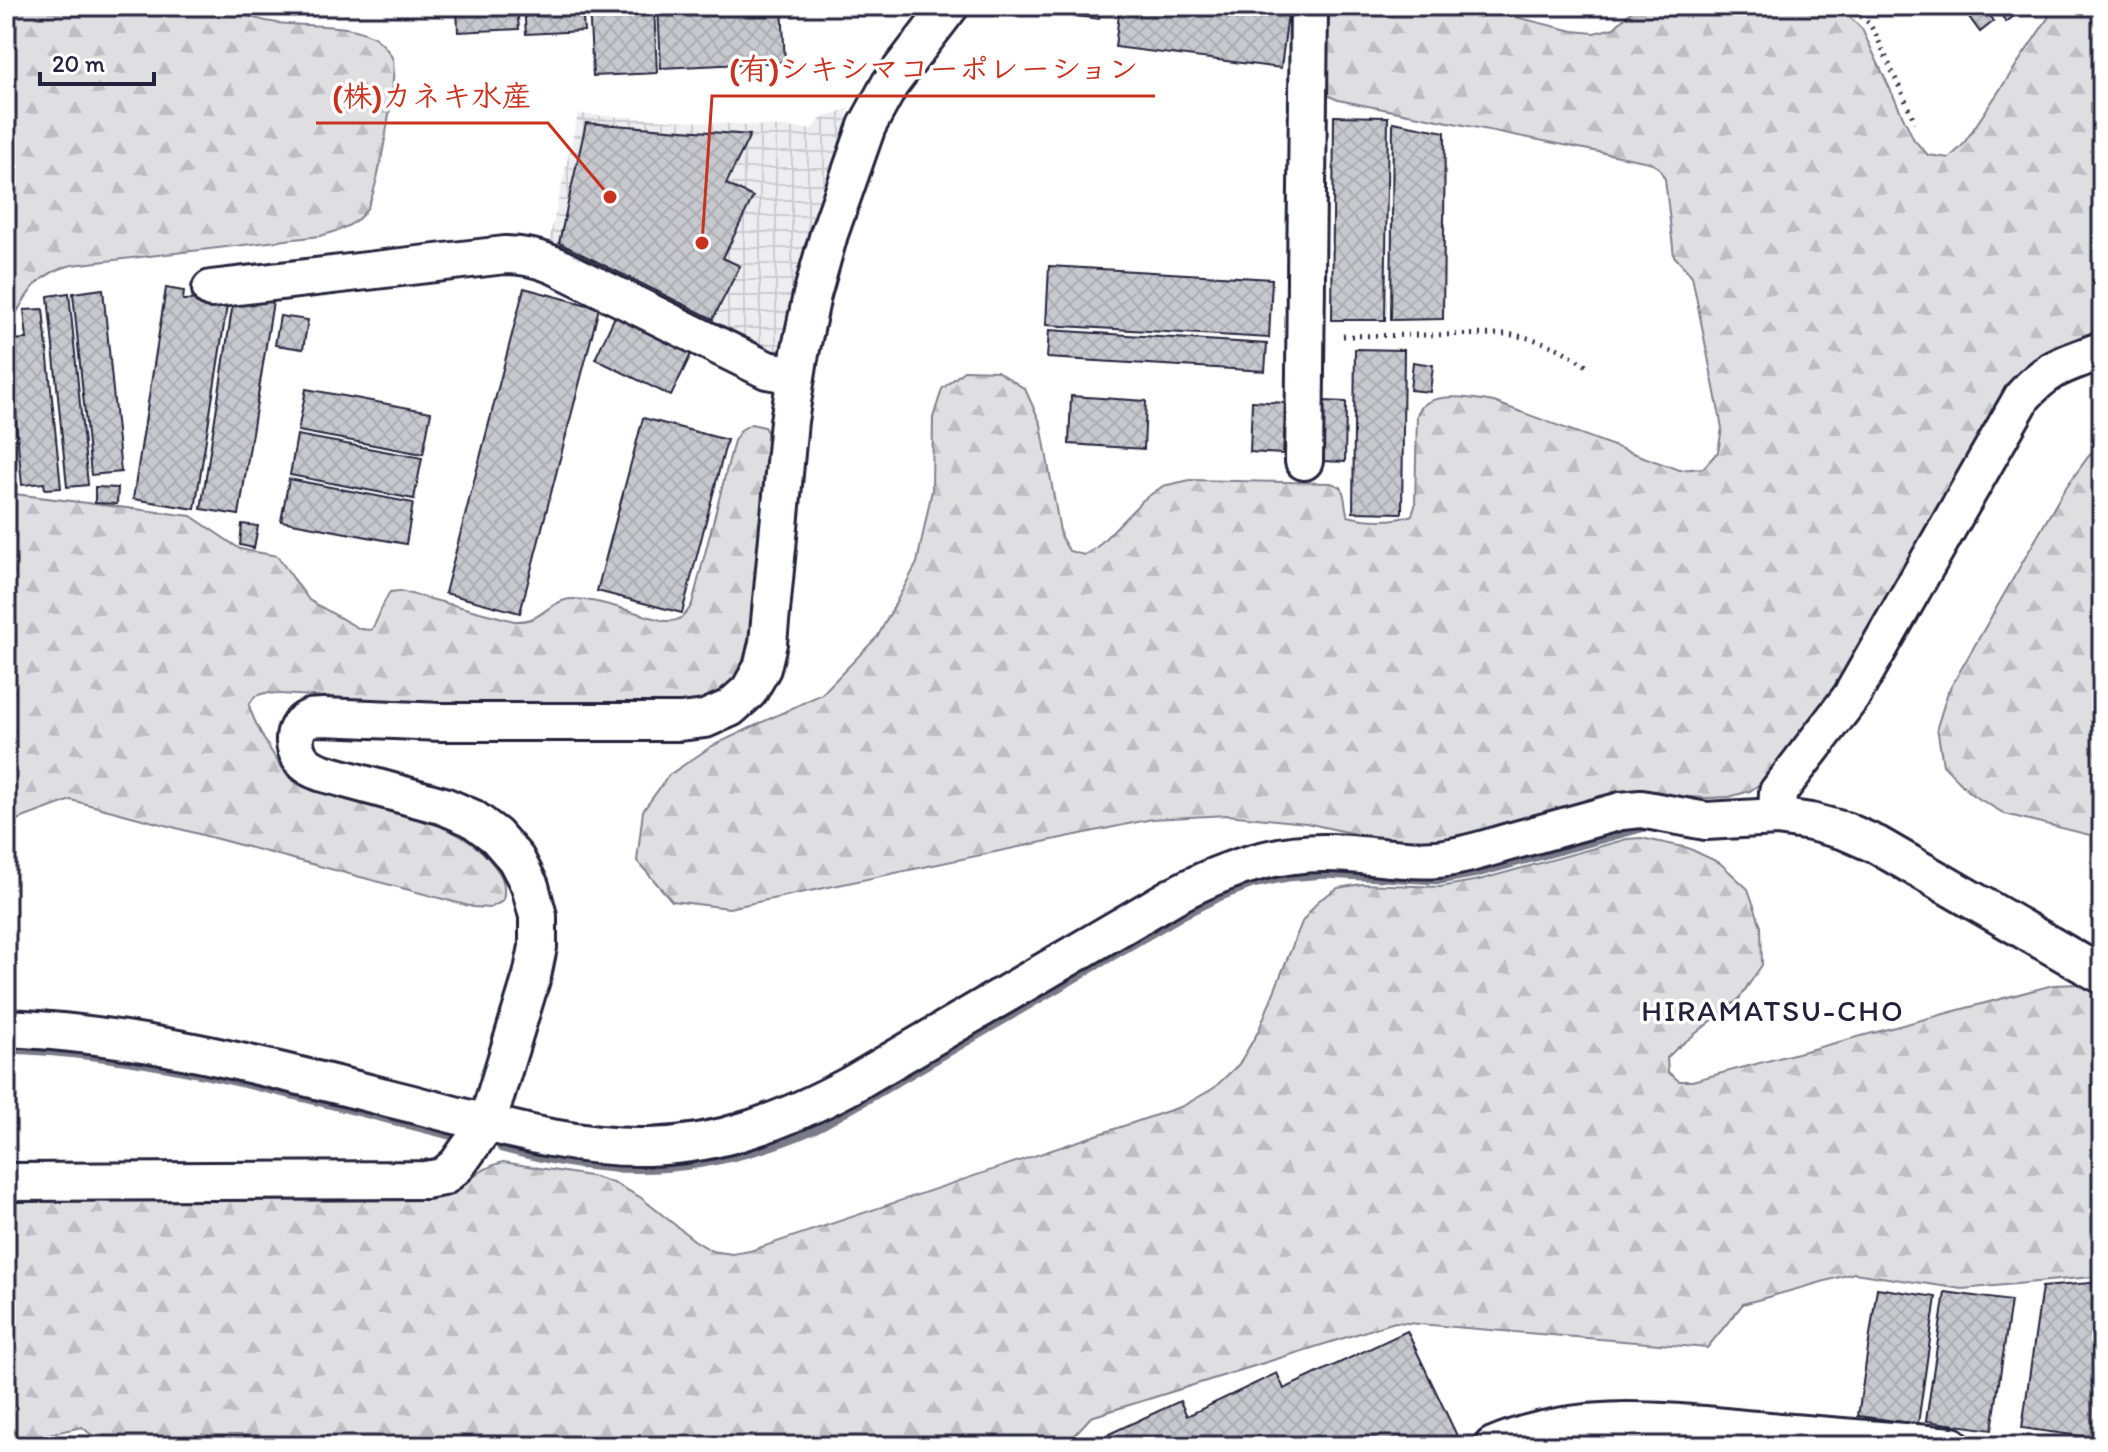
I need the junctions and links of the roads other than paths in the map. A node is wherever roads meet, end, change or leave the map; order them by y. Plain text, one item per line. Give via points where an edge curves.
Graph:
1 (950, 6) edge
2 (1309, 6) edge
3 (211, 289) dead end
4 (2102, 350) edge
5 (796, 375) junction
6 (1304, 461) dead end
7 (1777, 817) junction
8 (2102, 975) edge
9 (6, 1028) edge
10 (487, 1123) junction
11 (6, 1182) edge
12 (1493, 1446) edge
13 (1952, 1446) edge

1 - 5 street via 890,84 867,126 824,250
2 - 6 street
3 - 5 street via 522,255 554,265 767,370
4 - 7 street via 2048,372 2023,396 1862,678 1778,792
5 - 10 street via 768,643 749,691 730,708 680,722 323,717 310,718 294,738 307,766 472,818 516,859 530,886 538,916 538,947
7 - 8 street via 1845,831 1877,845
7 - 10 street via 1706,821 1631,810 1437,859 1325,853 1247,864 1175,895 803,1111 753,1129 702,1142 649,1147 596,1145
9 - 10 street via 91,1035 212,1055
10 - 11 street via 457,1165 443,1177 425,1180
12 - 13 street via 1558,1426 1608,1420

